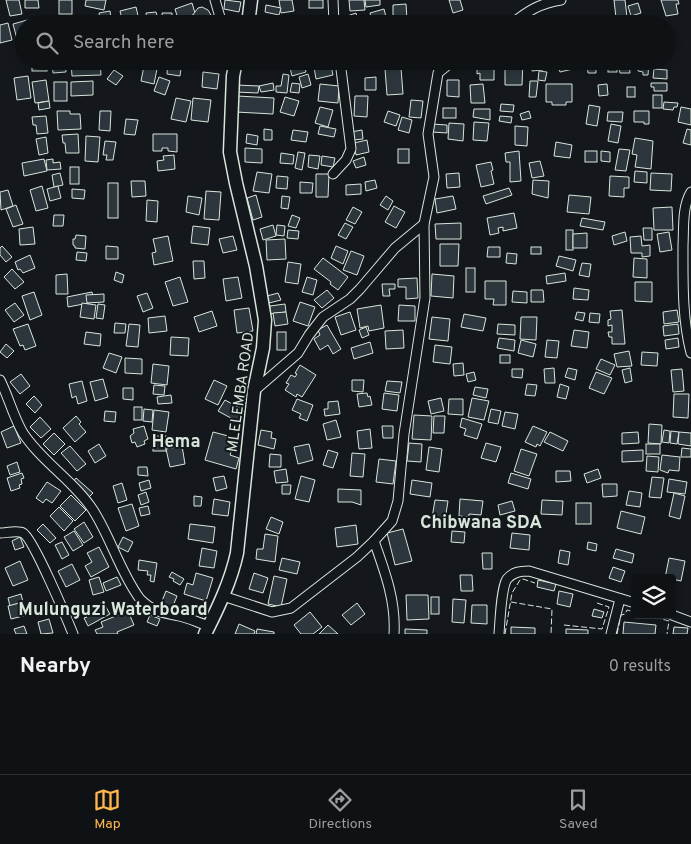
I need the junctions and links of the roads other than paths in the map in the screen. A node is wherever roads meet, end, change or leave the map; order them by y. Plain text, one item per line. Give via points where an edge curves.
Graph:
1 (215, 0) edge
2 (251, 0) edge
3 (333, 0) edge
4 (561, 0) edge
5 (219, 15) edge
6 (249, 15) edge
7 (334, 15) edge
8 (524, 15) edge
9 (234, 70) edge
10 (341, 70) edge
11 (441, 70) edge
12 (333, 174) dead end
13 (691, 192) edge
14 (424, 224) junction
15 (691, 353) edge
16 (0, 380) edge
17 (254, 391) junction
18 (0, 533) edge
19 (374, 541) junction
20 (223, 596) junction
21 (620, 599) junction
22 (631, 602) edge
23 (676, 616) edge
24 (691, 622) edge
25 (207, 630) edge
26 (73, 634) edge
27 (394, 634) edge
28 (499, 634) edge
29 (611, 634) edge

1 - 5 street
2 - 6 street
3 - 7 street
4 - 8 street via 541,5
9 - 17 street, MLELEMBA ROAD via 230,152 265,320
10 - 12 street via 351,149
11 - 14 street via 437,77 428,134 434,177
13 - 15 street via 685,209 683,303
14 - 17 street via 395,248 360,290 323,317 298,354
14 - 19 street via 425,298 404,434 398,501 392,521
16 - 25 street via 24,434 88,504 140,599 155,611 180,616
17 - 20 street, MLELEMBA ROAD via 237,553
18 - 26 street via 19,532 27,536
19 - 20 street via 332,577 284,611 272,612
19 - 27 street via 393,603
20 - 25 street, MLELEMBA ROAD
21 - 22 street
21 - 28 street via 520,571 510,576 505,585
21 - 29 street
23 - 24 street

